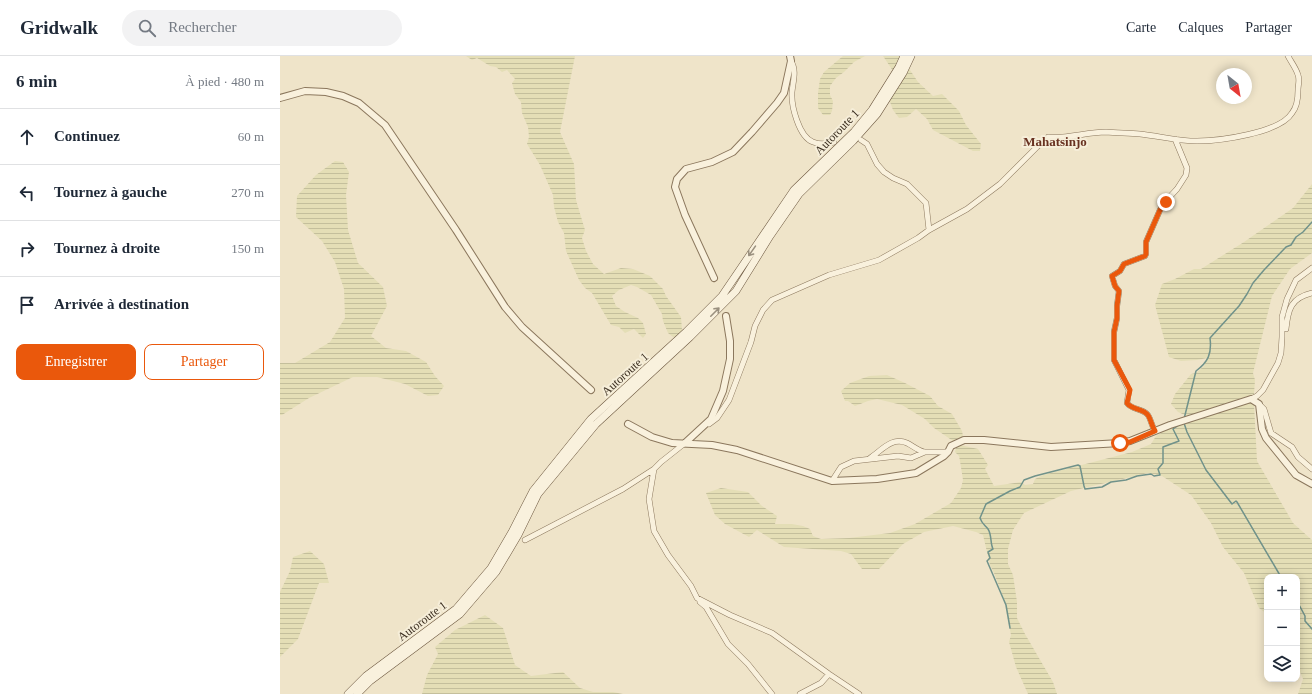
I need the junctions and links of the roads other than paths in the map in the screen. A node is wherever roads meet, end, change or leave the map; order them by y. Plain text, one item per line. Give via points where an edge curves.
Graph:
1 (904, 56) edge
2 (911, 56) edge
3 (1288, 56) edge
4 (791, 59) edge
5 (280, 98) edge
6 (1175, 139) junction
7 (861, 140) dead end
8 (834, 142) dead end
9 (929, 230) junction
10 (1312, 268) edge
11 (714, 278) dead end
12 (1312, 293) edge
13 (726, 316) dead end
14 (1282, 338) junction
15 (591, 390) dead end
16 (1251, 399) junction
17 (1259, 404) junction
18 (628, 424) dead end
19 (702, 429) junction
20 (1155, 431) junction
21 (685, 443) junction
22 (925, 452) junction
23 (948, 452) junction
24 (868, 459) junction
25 (654, 469) junction
26 (1312, 469) edge
27 (832, 480) junction
28 (1311, 484) edge
29 (526, 540) dead end
30 (697, 598) junction
31 (829, 674) junction
32 (348, 694) edge
33 (357, 694) edge
34 (772, 694) edge
35 (800, 694) edge
36 (859, 694) edge

1 -> 32 main road, Autoroute 1 via 872,110 854,132 794,190 722,296 591,419 533,491 491,568 456,609 366,676
33 -> 2 main road, Autoroute 1 via 370,681 460,614 496,572 538,494 596,424 736,291 799,194 853,141 876,114
3 - 6 street via 1298,74 1298,96 1292,114 1280,123 1264,130 1230,138 1197,141
4 - 8 street via 795,69 791,93 793,109 803,134 817,144
4 - 11 street via 784,93 733,152 712,162 686,169 677,178 675,187 685,215
5 - 15 street via 305,92 326,92 343,96 359,102 384,125 505,307 522,327
6 - 9 street via 1105,132 1048,138 1000,184 966,209
6 - 20 street via 1187,168 1186,175 1160,210 1146,242 1145,256 1124,264 1120,271 1112,276 1119,291 1114,332 1114,360 1130,390 1127,403 1147,414
7 - 9 street via 867,144 884,172 906,184 926,203
9 - 19 street via 879,260 829,275 772,300 763,310 755,326 728,400 716,418
10 - 14 street via 1296,280 1287,299 1282,317
12 - 14 street via 1302,295 1293,302
13 - 19 street via 730,341 727,376 711,419
14 - 16 street via 1278,364 1264,390
16 - 17 street
16 - 20 street
17 - 26 street via 1264,409 1271,433 1292,447
17 - 28 street via 1266,438 1296,475
18 - 21 street via 652,437
19 - 21 street
20 - 23 street via 1130,442 1066,447 964,440 951,446
21 - 25 street
21 - 27 street via 737,450
22 - 23 street
22 - 24 street via 911,458 898,456
22 - 24 street via 906,442 896,442 890,443
23 - 27 street via 916,474 877,479
24 - 27 street via 854,461 841,467
25 - 29 street via 623,490
25 - 30 street via 649,500 654,531
30 - 31 street via 772,633
30 - 34 street via 706,607 728,644
31 - 35 street via 821,683
31 - 36 street

